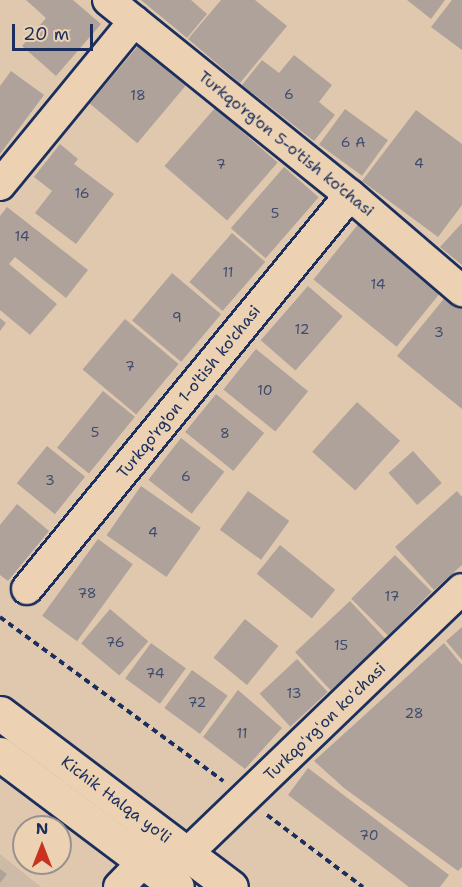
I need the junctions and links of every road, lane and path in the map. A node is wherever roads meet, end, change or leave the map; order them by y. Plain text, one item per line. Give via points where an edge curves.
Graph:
1 (108, 0) edge
2 (134, 21) junction
3 (0, 185) edge
4 (350, 195) junction
5 (462, 291) edge
6 (27, 589) dead end
7 (462, 589) edge
8 (0, 617) edge
9 (0, 713) edge
10 (0, 754) edge
11 (246, 798) junction
12 (177, 846) junction
13 (161, 875) edge
14 (119, 887) edge
15 (231, 887) edge
16 (363, 887) edge

1 - 2 street, Turkqo'rg'on 5-o'tish ko'chasi
2 - 3 street
2 - 4 street, Turkqo'rg'on 5-o'tish ko'chasi
4 - 5 street, Turkqo'rg'on 5-o'tish ko'chasi
4 - 6 street, Turkqo'rg'on 1-o'tish ko'chasi
7 - 11 street, Turkqoʻrgʻon koʻchasi
8 - 11 path
9 - 12 highway, Kichik Halqa yo'li
10 - 13 highway, Kichik Halqa yo'li
11 - 12 street, Turkqoʻrgʻon koʻchasi
11 - 16 path
12 - 13 street, Turkqoʻrgʻon koʻchasi
12 - 15 highway, Kichik Halqa yo'li
13 - 14 street, Turkqoʻrgʻon koʻchasi

